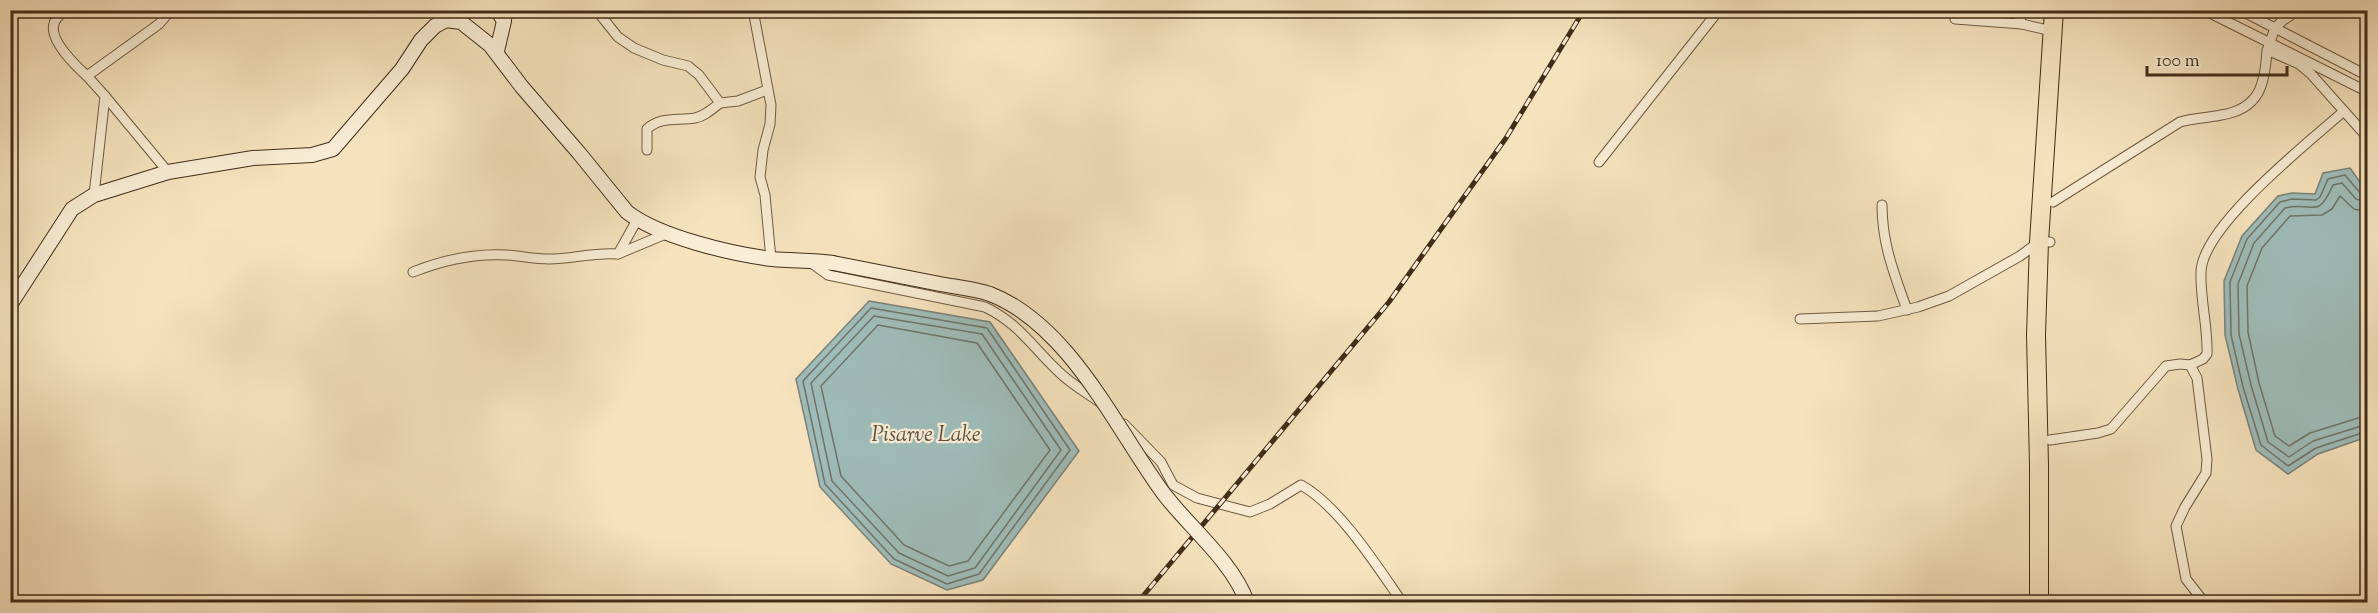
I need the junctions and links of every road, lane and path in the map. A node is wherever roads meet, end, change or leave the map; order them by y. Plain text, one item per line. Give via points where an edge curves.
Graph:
1 (64, 10) edge
2 (171, 10) edge
3 (753, 10) edge
4 (1719, 10) edge
5 (2016, 10) edge
6 (2054, 10) edge
7 (2065, 10) edge
8 (2204, 10) edge
9 (2240, 10) edge
10 (2298, 10) edge
11 (598, 11) edge
12 (504, 14) edge
13 (1955, 19) dead end
14 (2022, 24) junction
15 (2275, 28) junction
16 (2052, 31) junction
17 (2269, 47) junction
18 (497, 51) junction
19 (87, 76) junction
20 (2367, 76) edge
21 (767, 90) junction
22 (2367, 92) edge
23 (105, 96) junction
24 (720, 103) junction
25 (2344, 111) junction
26 (2367, 138) edge
27 (2051, 145) junction
28 (647, 150) dead end
29 (1599, 162) dead end
30 (168, 172) junction
31 (94, 195) junction
32 (2053, 202) junction
33 (1882, 205) dead end
34 (637, 220) junction
35 (668, 233) junction
36 (2045, 242) junction
37 (618, 255) junction
38 (771, 259) junction
39 (808, 261) junction
40 (412, 272) dead end
41 (10, 305) edge
42 (1907, 310) junction
43 (1800, 319) dead end
44 (2190, 365) junction
45 (2050, 440) junction
46 (1247, 603) edge
47 (1402, 603) edge
48 (2039, 603) edge
49 (2050, 603) edge
50 (2204, 603) edge

1 - 19 street via 55,20 55,37 68,58
2 - 19 street via 159,24
3 - 21 street
4 - 29 street
5 - 14 street
6 - 16 highway
7 - 27 highway
8 - 17 street
9 - 15 street
10 - 15 street
11 - 24 street via 618,37 634,48 688,66
12 - 18 street
13 - 14 street
14 - 16 street
15 - 17 street
15 - 20 street
16 - 27 highway
17 - 22 street
17 - 25 street via 2311,74
17 - 32 street via 2265,77 2252,104 2227,114 2180,122
18 - 30 street via 461,22 446,20 421,40 402,69 333,149
18 - 34 street via 547,118
19 - 23 street
21 - 24 street
21 - 38 street via 770,124 760,177
23 - 30 street
23 - 31 street
24 - 28 street via 695,118 654,123 647,129
25 - 26 street
25 - 44 street via 2269,176 2214,236 2200,271 2207,354
27 - 32 highway
27 - 36 highway
30 - 31 street
31 - 41 street via 72,209
32 - 36 highway
33 - 42 street via 1887,254
34 - 35 street
34 - 37 street
35 - 37 street
35 - 38 street
36 - 42 street via 1949,296
36 - 45 highway
36 - 48 highway via 2036,335
37 - 40 street via 551,259 473,255
38 - 39 street
39 - 46 street, bridge via 988,294 1037,323 1116,418 1166,496 1219,556
39 - 47 street via 828,275 986,307 1005,316 1059,373 1104,405 1161,462 1173,485 1197,498 1250,512 1301,485 1316,493 1366,550
42 - 43 street via 1878,316
44 - 45 street via 2166,366 2111,429
44 - 50 street via 2198,378 2206,473 2176,526 2186,579
45 - 49 highway

